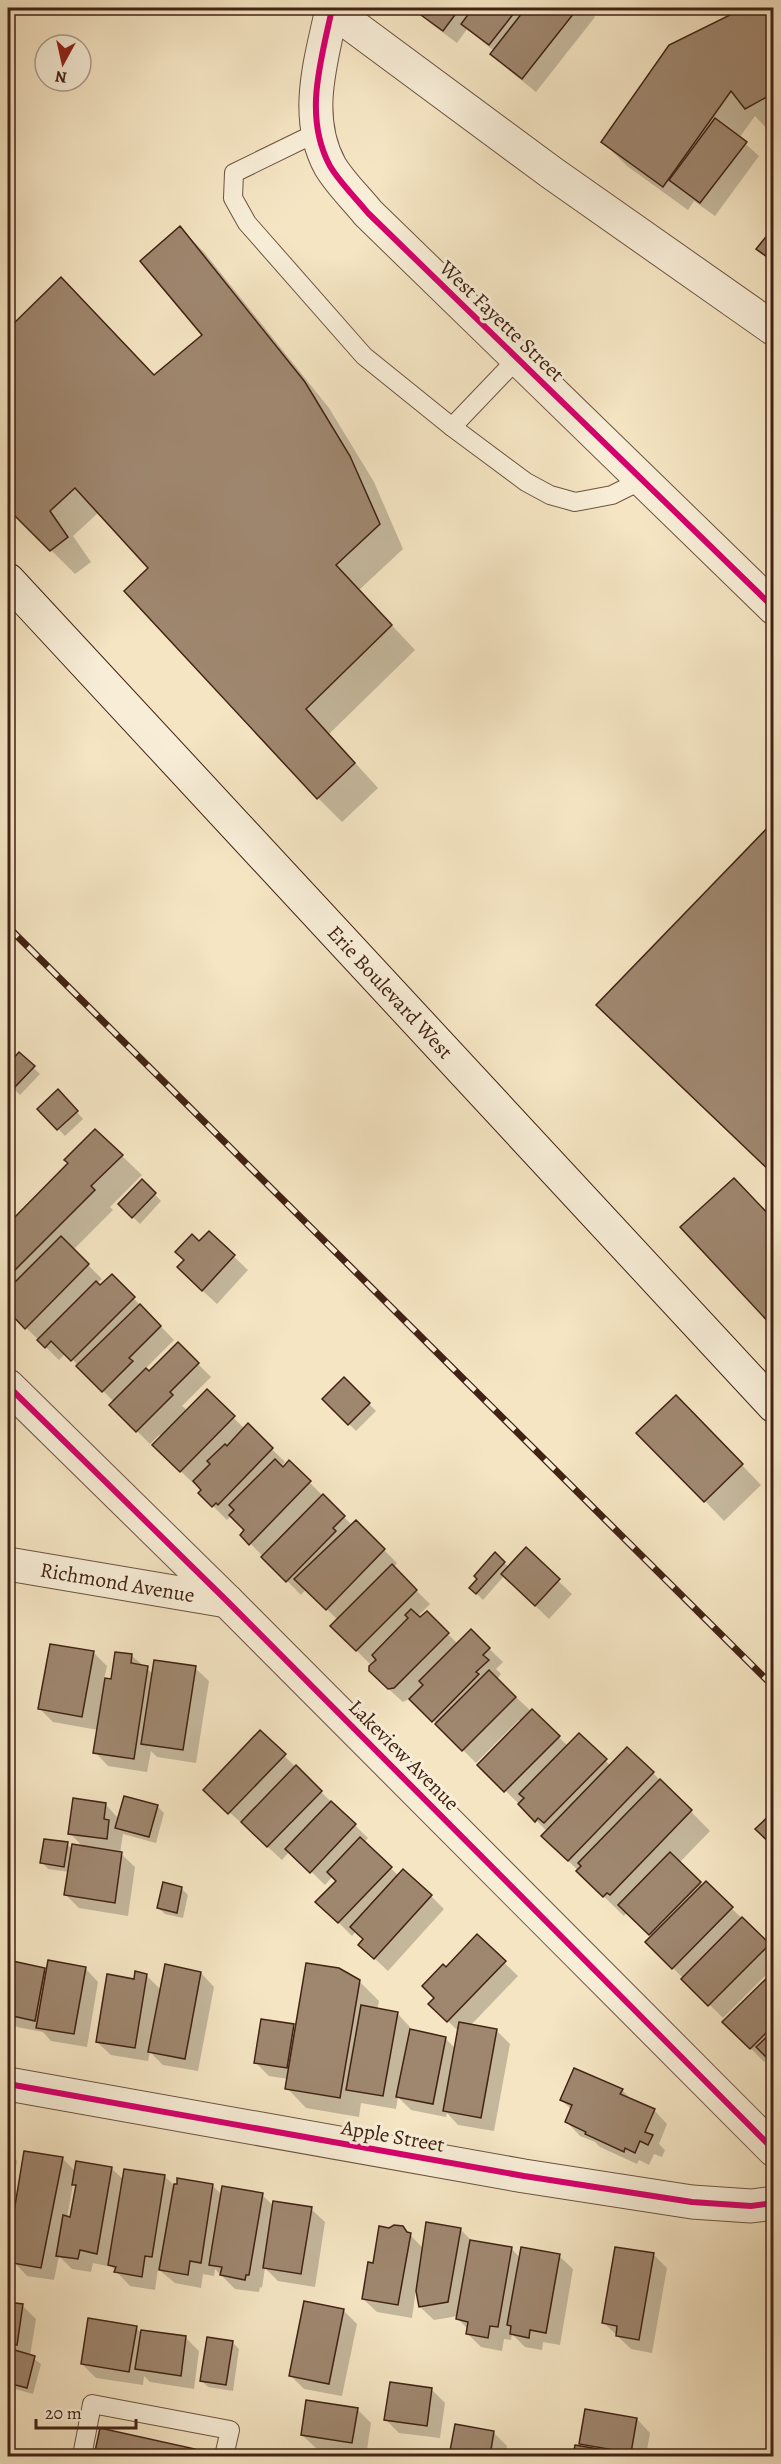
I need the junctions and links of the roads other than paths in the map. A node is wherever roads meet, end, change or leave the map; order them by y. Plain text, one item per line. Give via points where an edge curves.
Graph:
1 (331, 8) edge
2 (318, 132) junction
3 (774, 329) edge
4 (517, 359) junction
5 (452, 427) junction
6 (642, 480) junction
7 (8, 580) edge
8 (774, 608) edge
9 (8, 1386) edge
10 (774, 1406) edge
11 (8, 1563) edge
12 (227, 1601) junction
13 (8, 2084) edge
14 (774, 2150) edge
15 (774, 2203) edge
16 (82, 2457) edge
17 (224, 2457) edge

1 - 2 street, West Fayette Street via 315,90
1 - 3 street, West Fayette Street via 552,173
2 - 4 street, West Fayette Street via 331,166 368,213
2 - 5 lane via 234,173 233,198 248,223 364,356
4 - 5 lane
4 - 6 street, West Fayette Street
5 - 6 lane via 526,482 575,502 612,495
6 - 8 street, West Fayette Street
7 - 10 street, Erie Boulevard West
9 - 12 street, Lakeview Avenue
11 - 12 street, Richmond Avenue
12 - 14 street, Lakeview Avenue
13 - 15 street, Apple Street via 681,2201 750,2206
16 - 17 lane via 92,2404 230,2430

